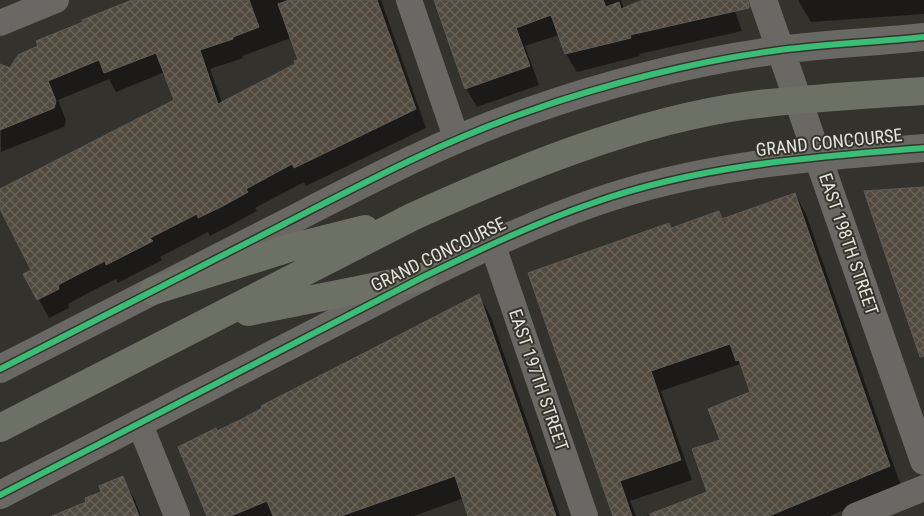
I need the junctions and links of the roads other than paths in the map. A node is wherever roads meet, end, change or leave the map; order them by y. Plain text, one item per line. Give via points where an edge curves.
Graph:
1 (56, 0) edge
2 (409, 0) edge
3 (764, 0) edge
4 (0, 23) edge
5 (924, 38) edge
6 (781, 50) junction
7 (924, 91) edge
8 (798, 101) junction
9 (457, 140) junction
10 (924, 148) edge
11 (818, 156) junction
12 (412, 217) junction
13 (492, 244) junction
14 (423, 276) junction
15 (153, 291) junction
16 (215, 318) junction
17 (0, 369) edge
18 (139, 422) junction
19 (0, 428) edge
20 (924, 461) edge
21 (924, 488) edge
22 (0, 495) edge
23 (176, 516) edge
24 (585, 516) edge
25 (855, 516) edge

1 - 4 street
2 - 9 street
3 - 6 street, EAST 198TH STREET
5 - 6 street
6 - 8 street, EAST 198TH STREET
6 - 9 street via 599,89 524,113
7 - 8 main road
8 - 11 street, EAST 198TH STREET
8 - 12 main road via 750,105 650,127 538,164
9 - 15 street via 389,170
10 - 11 street, GRAND CONCOURSE
11 - 13 street, GRAND CONCOURSE via 652,185 594,202
11 - 20 street, EAST 198TH STREET
12 - 15 main road via 294,247
12 - 16 main road
13 - 14 street, GRAND CONCOURSE
13 - 24 street, EAST 197TH STREET
14 - 16 main road
14 - 18 street, GRAND CONCOURSE
15 - 17 street
16 - 19 main road
18 - 22 street, GRAND CONCOURSE
18 - 23 street
21 - 25 street

